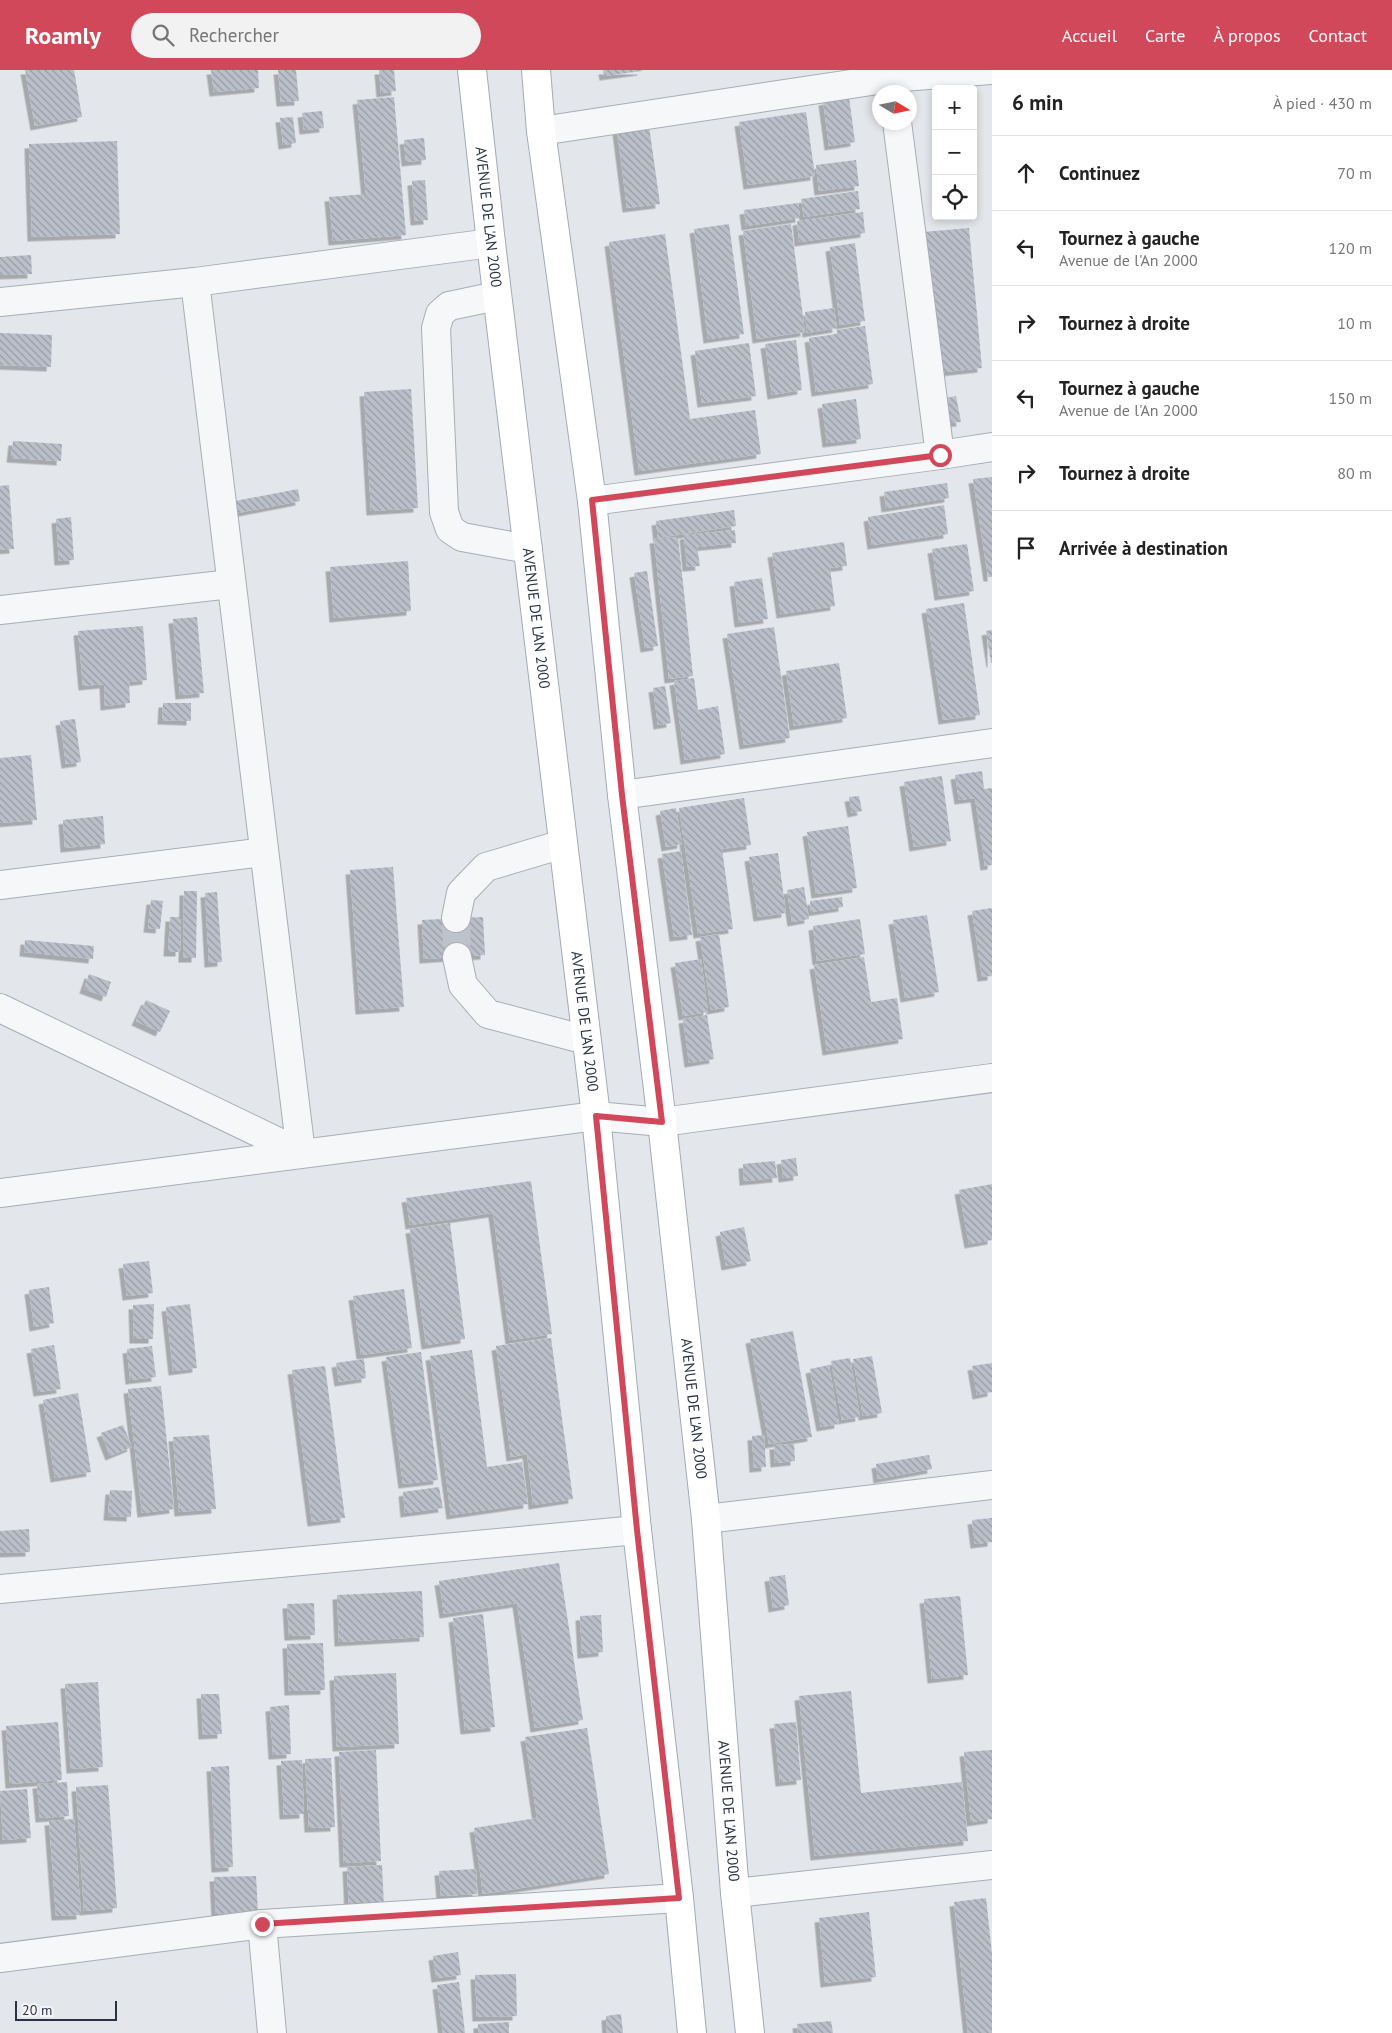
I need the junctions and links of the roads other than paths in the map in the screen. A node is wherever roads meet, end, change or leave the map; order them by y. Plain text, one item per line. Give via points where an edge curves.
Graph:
1 (472, 70) edge
2 (536, 70) edge
3 (990, 70) edge
4 (892, 85) edge
5 (872, 88) edge
6 (541, 130) junction
7 (898, 130) edge
8 (491, 243) junction
9 (194, 282) junction
10 (497, 296) junction
11 (0, 302) edge
12 (992, 447) edge
13 (940, 455) junction
14 (592, 500) junction
15 (528, 549) junction
16 (231, 584) junction
17 (0, 610) edge
18 (992, 743) edge
19 (622, 795) junction
20 (563, 844) junction
21 (264, 852) junction
22 (0, 885) edge
23 (456, 918) tunnel mouth
24 (457, 956) tunnel mouth
25 (0, 1008) edge
26 (586, 1040) junction
27 (992, 1078) edge
28 (596, 1116) junction
29 (662, 1122) junction
30 (301, 1153) junction
31 (0, 1193) edge
32 (992, 1485) edge
33 (706, 1519) junction
34 (637, 1530) junction
35 (0, 1589) edge
36 (992, 1865) edge
37 (735, 1893) junction
38 (679, 1898) junction
39 (262, 1924) junction
40 (0, 1958) edge
41 (272, 2033) edge
42 (692, 2033) edge
43 (750, 2033) edge

1 - 8 main road, AVENUE DE L'AN 2000
2 - 6 main road, AVENUE DE L'AN 2000
3 - 4 street
5 - 6 street
6 - 14 main road, AVENUE DE L'AN 2000
7 - 13 street
8 - 9 street
8 - 10 main road, AVENUE DE L'AN 2000
9 - 11 street
9 - 16 street
10 - 15 main road, AVENUE DE L'AN 2000
10 - 15 street via 449,306 440,314 436,328 444,512 450,529 462,536
12 - 13 street
13 - 14 street
14 - 19 main road, AVENUE DE L'AN 2000
15 - 20 main road, AVENUE DE L'AN 2000
16 - 17 street
16 - 21 street
18 - 19 street
19 - 29 main road, AVENUE DE L'AN 2000
20 - 23 street via 486,866 461,893
20 - 26 main road, AVENUE DE L'AN 2000
21 - 22 street
21 - 30 street
24 - 26 street via 463,985 488,1014
25 - 30 street
26 - 28 main road, AVENUE DE L'AN 2000
27 - 29 street
28 - 29 street
28 - 30 street
28 - 34 main road, AVENUE DE L'AN 2000
29 - 33 main road, AVENUE DE L'AN 2000
30 - 31 street
32 - 33 street
33 - 37 main road, AVENUE DE L'AN 2000
34 - 35 street
34 - 38 main road, AVENUE DE L'AN 2000
36 - 37 street
37 - 43 main road, AVENUE DE L'AN 2000
38 - 39 street
38 - 42 main road, AVENUE DE L'AN 2000
39 - 40 street
39 - 41 street

